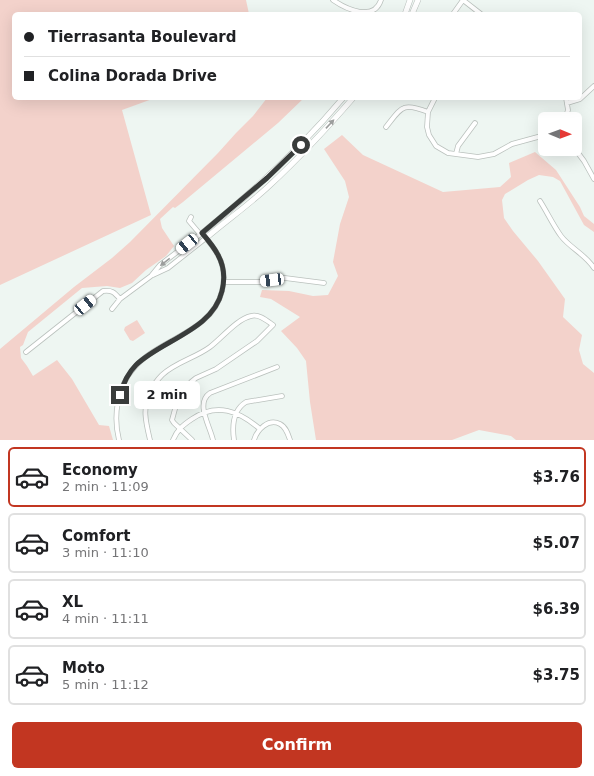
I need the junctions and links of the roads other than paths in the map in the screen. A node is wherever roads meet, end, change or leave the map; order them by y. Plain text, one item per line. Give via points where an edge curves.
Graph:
1 (333, 0) edge
2 (381, 0) edge
3 (410, 0) edge
4 (418, 0) edge
5 (463, 0) edge
6 (361, 12) edge
7 (367, 12) edge
8 (406, 12) edge
9 (413, 12) edge
10 (454, 12) edge
11 (478, 12) edge
12 (594, 86) edge
13 (582, 97) edge
14 (341, 100) edge
15 (351, 100) edge
16 (434, 100) edge
17 (567, 100) edge
18 (428, 112) junction
19 (567, 112) edge
20 (475, 123) dead end
21 (317, 127) junction
22 (386, 127) dead end
23 (538, 137) edge
24 (305, 150) junction
25 (456, 154) junction
26 (580, 156) edge
27 (594, 179) edge
28 (540, 201) dead end
29 (191, 217) dead end
30 (201, 234) junction
31 (206, 238) junction
32 (594, 268) edge
33 (150, 276) junction
34 (224, 282) junction
35 (324, 283) dead end
36 (120, 299) junction
37 (112, 309) dead end
38 (26, 352) dead end
39 (277, 367) dead end
40 (282, 396) dead end
41 (205, 412) junction
42 (236, 413) junction
43 (180, 429) junction
44 (260, 429) junction
45 (119, 440) edge
46 (150, 440) edge
47 (173, 440) edge
48 (192, 440) edge
49 (213, 440) edge
50 (234, 440) edge
51 (254, 440) edge
52 (290, 440) edge

1 - 6 street
2 - 7 street via 376,8
3 - 8 main road
4 - 9 main road
5 - 10 street
5 - 11 street
12 - 13 street
14 - 21 main road
24 -> 15 main road
16 - 18 street
17 - 19 street
18 - 22 street via 415,107 404,107
18 - 25 street via 427,127 432,140 444,151
20 - 25 street via 458,146
21 - 24 main road via 315,134 304,146
21 - 30 main road via 267,178
23 - 25 street via 512,144 494,154 478,157
24 - 31 main road via 254,199
26 - 27 street
28 - 32 street via 561,236
29 - 30 street via 189,221
30 - 31 street
30 -> 33 street via 160,265
31 - 33 street via 168,268
31 - 34 street via 219,256
33 - 36 street
34 - 35 street via 260,282 285,278
34 - 45 street via 214,310 203,321 148,355 128,375 117,407
36 - 37 street
36 - 38 street via 110,290 103,291
39 - 41 street via 210,393 203,402
40 - 42 street via 246,402
41 - 42 street via 217,410
41 - 43 street via 198,414
41 - 49 street
42 - 44 street via 248,418
42 - 50 street via 233,425
43 - 46 street via 172,420 181,392 196,378 216,369 258,341 273,325 261,316 252,315 243,319 209,348 163,374 156,382 145,411
43 - 47 street
43 - 48 street
44 - 51 street
44 - 52 street via 268,423 280,424

